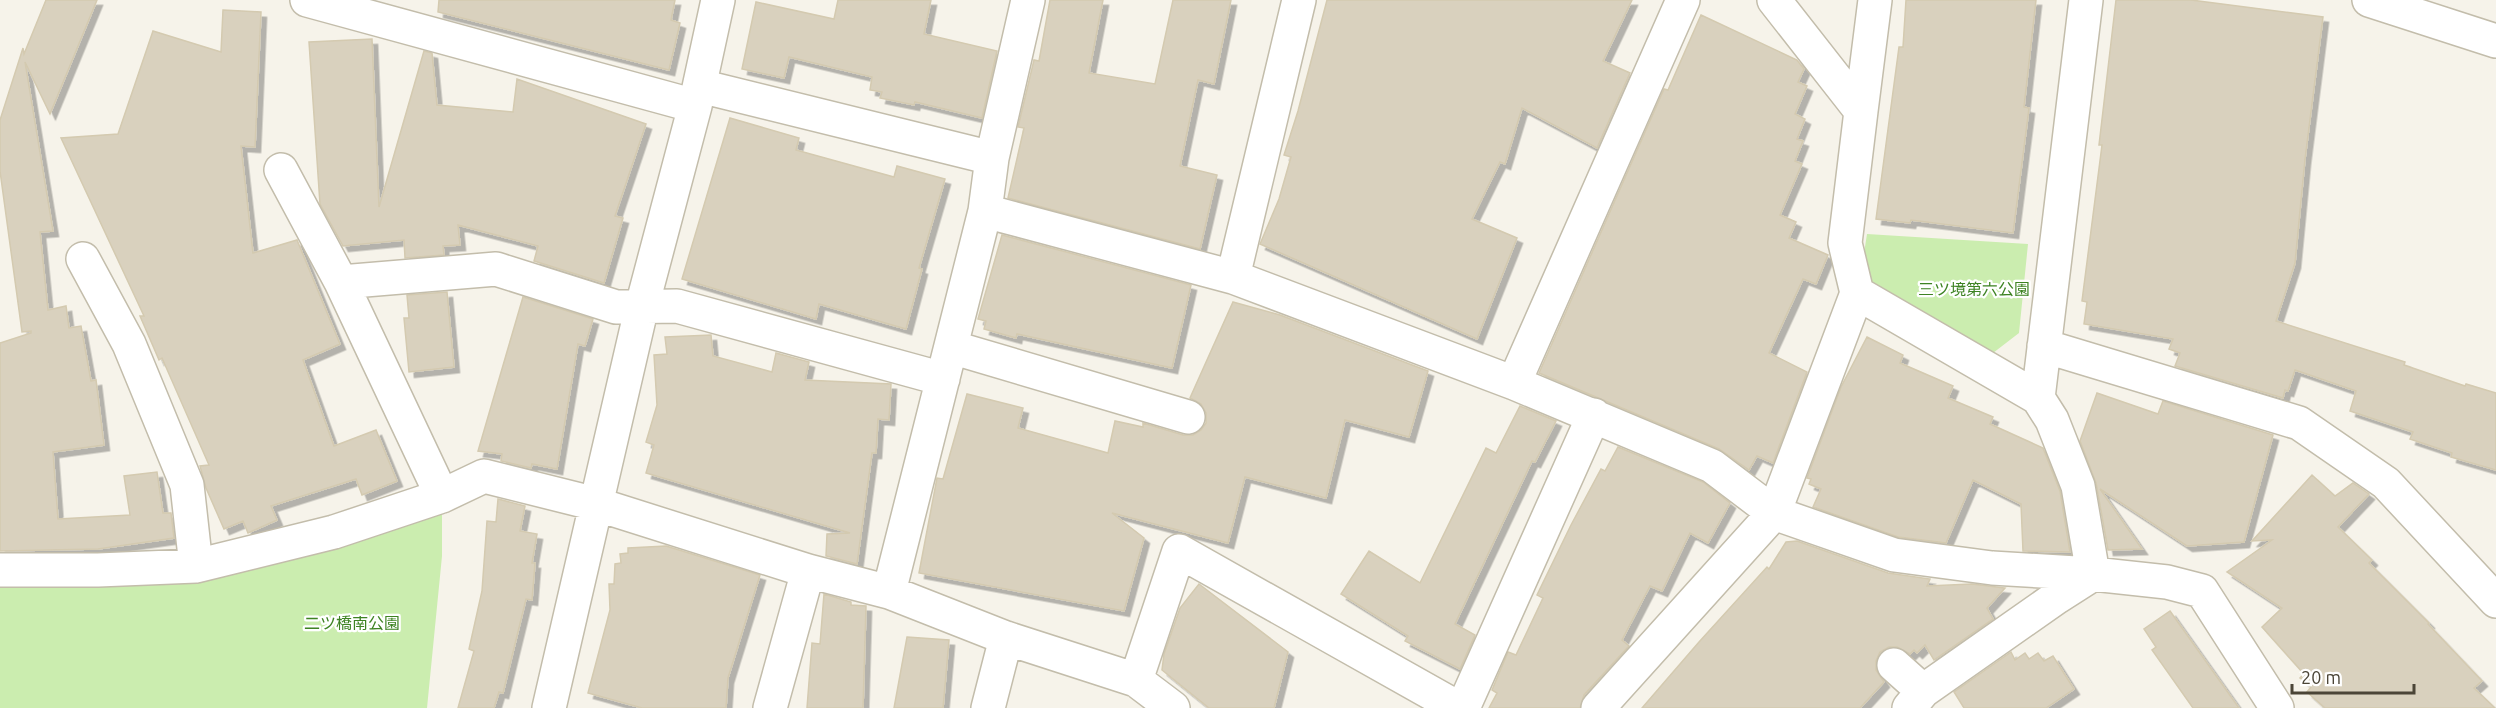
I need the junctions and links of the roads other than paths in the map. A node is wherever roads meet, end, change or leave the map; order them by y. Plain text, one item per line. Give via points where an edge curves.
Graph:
1 (307, 0) edge
2 (718, 0) edge
3 (1028, 0) edge
4 (1299, 0) edge
5 (1683, 0) edge
6 (1774, 0) edge
7 (1875, 0) edge
8 (2086, 0) edge
9 (2369, 0) edge
10 (2496, 41) edge
11 (698, 96) junction
12 (1861, 111) junction
13 (992, 158) junction
14 (281, 170) dead end
15 (985, 211) junction
16 (83, 259) dead end
17 (1233, 278) junction
18 (341, 282) junction
19 (1857, 293) junction
20 (642, 306) junction
21 (951, 346) junction
22 (2044, 346) junction
23 (943, 379) junction
24 (1514, 383) junction
25 (2038, 398) junction
26 (1594, 415) junction
27 (1188, 417) dead end
28 (442, 496) junction
29 (596, 504) junction
30 (1774, 513) junction
31 (196, 566) junction
32 (0, 570) edge
33 (808, 571) junction
34 (2093, 574) junction
35 (889, 592) junction
36 (2496, 601) edge
37 (1006, 638) junction
38 (1894, 665) dead end
39 (1136, 680) junction
40 (1916, 700) edge
41 (549, 708) edge
42 (770, 708) edge
43 (988, 708) edge
44 (1173, 708) edge
45 (1458, 708) edge
46 (1463, 708) edge
47 (1598, 708) edge
48 (2277, 708) edge

1 - 11 street
2 - 11 street
3 - 13 street
4 - 17 street
5 - 24 street
6 - 12 street
7 - 12 street
8 - 22 street
9 - 10 street
11 - 13 street
11 - 20 street
12 - 19 street via 1845,243
13 - 15 street
14 - 18 street
15 - 17 street
15 - 21 street
16 - 31 street via 129,344 188,485
17 - 24 street
18 - 20 street via 496,269 616,307
18 - 28 street
19 - 25 street
19 - 30 street
20 - 23 street via 677,306
20 - 29 street
21 - 23 street
21 - 27 street
22 - 25 street
22 - 36 street via 2299,423 2386,483
23 - 35 street
24 - 26 street
25 - 34 street via 2052,420 2078,486
26 - 30 street via 1712,466
26 - 46 street
28 - 29 street via 484,476
28 - 31 street via 334,532
29 - 33 street
29 - 41 street
30 - 34 street via 1894,555 1992,568
30 - 47 street
31 - 32 street
33 - 35 street
33 - 42 street
34 - 40 street
34 - 48 street via 2167,582 2202,591
35 - 37 street
37 - 39 street
37 - 43 street
38 - 40 street
39 - 44 street
39 - 45 street via 1179,551

